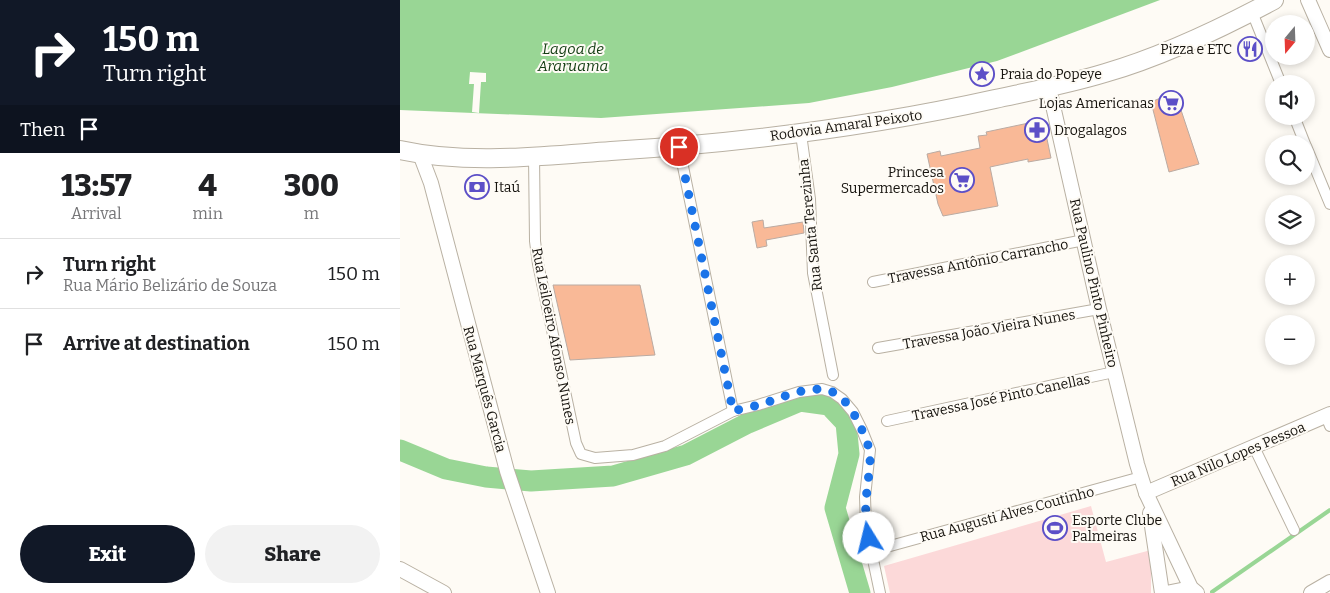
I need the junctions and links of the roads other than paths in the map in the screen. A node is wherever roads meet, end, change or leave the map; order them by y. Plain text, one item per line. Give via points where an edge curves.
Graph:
1 (1274, 0) edge
2 (1308, 0) edge
3 (1252, 12) junction
4 (1330, 50) edge
5 (1277, 75) edge
6 (1049, 88) junction
7 (801, 134) junction
8 (679, 147) junction
9 (400, 150) edge
10 (420, 154) junction
11 (439, 156) junction
12 (534, 156) junction
13 (1315, 167) edge
14 (431, 183) junction
15 (1330, 204) edge
16 (1084, 240) junction
17 (873, 282) dead end
18 (1099, 309) junction
19 (878, 348) dead end
20 (1114, 372) junction
21 (833, 375) dead end
22 (733, 411) junction
23 (1329, 419) edge
24 (887, 421) dead end
25 (1254, 447) junction
26 (1142, 477) junction
27 (1146, 493) junction
28 (1294, 530) dead end
29 (1170, 543) junction
30 (1156, 544) junction
31 (872, 551) junction
32 (400, 569) edge
33 (1330, 582) edge
34 (1194, 590) edge
35 (442, 593) edge
36 (548, 593) edge
37 (880, 593) edge
38 (1162, 593) edge
39 (1166, 593) edge
40 (1311, 593) edge

1 - 3 highway, Rodovia Amaral Peixoto
2 - 4 street
3 - 5 street
3 - 6 highway, Rodovia Amaral Peixoto via 1169,51
6 - 7 highway, Rodovia Amaral Peixoto via 917,116
6 - 16 street, Rua Paulino Pinto Pinheiro
7 - 8 highway, Rodovia Amaral Peixoto
7 - 21 street, Rua Santa Terezinha via 810,199 813,273
8 - 12 highway, Rodovia Amaral Peixoto
8 - 22 street
9 - 10 highway, Rodovia Amaral Peixoto
10 - 11 highway, Rodovia Amaral Peixoto
10 - 14 street, Rua Marquês Garcia
11 - 12 highway, Rodovia Amaral Peixoto
11 - 14 street
12 - 22 street, Rua Leiloeiro Afonso Nunes via 538,264 581,454 595,458 633,455 665,446
13 - 15 street
14 - 36 street, Rua Marquês Garcia via 507,471
16 - 17 street, Travessa Antônio Carrancho
16 - 18 street, Rua Paulino Pinto Pinheiro
18 - 19 street, Travessa João Vieira Nunes
18 - 20 street, Rua Paulino Pinto Pinheiro
20 - 24 street, Travessa José Pinto Canellas
20 - 26 street, Rua Paulino Pinto Pinheiro
22 - 31 street via 799,392 822,389 842,398 853,412 870,450 865,508
23 - 25 street, Rua Nilo Lopes Pessoa
25 - 27 street, Rua Nilo Lopes Pessoa
25 - 28 street
26 - 27 street, Rua Paulino Pinto Pinheiro
26 - 31 street, Rua Augusti Alves Coutinho
27 - 29 street
27 - 30 street
29 - 30 street via 1164,538
29 - 34 street
30 - 38 street
31 - 37 street
32 - 35 street
33 - 40 street
34 - 39 street

